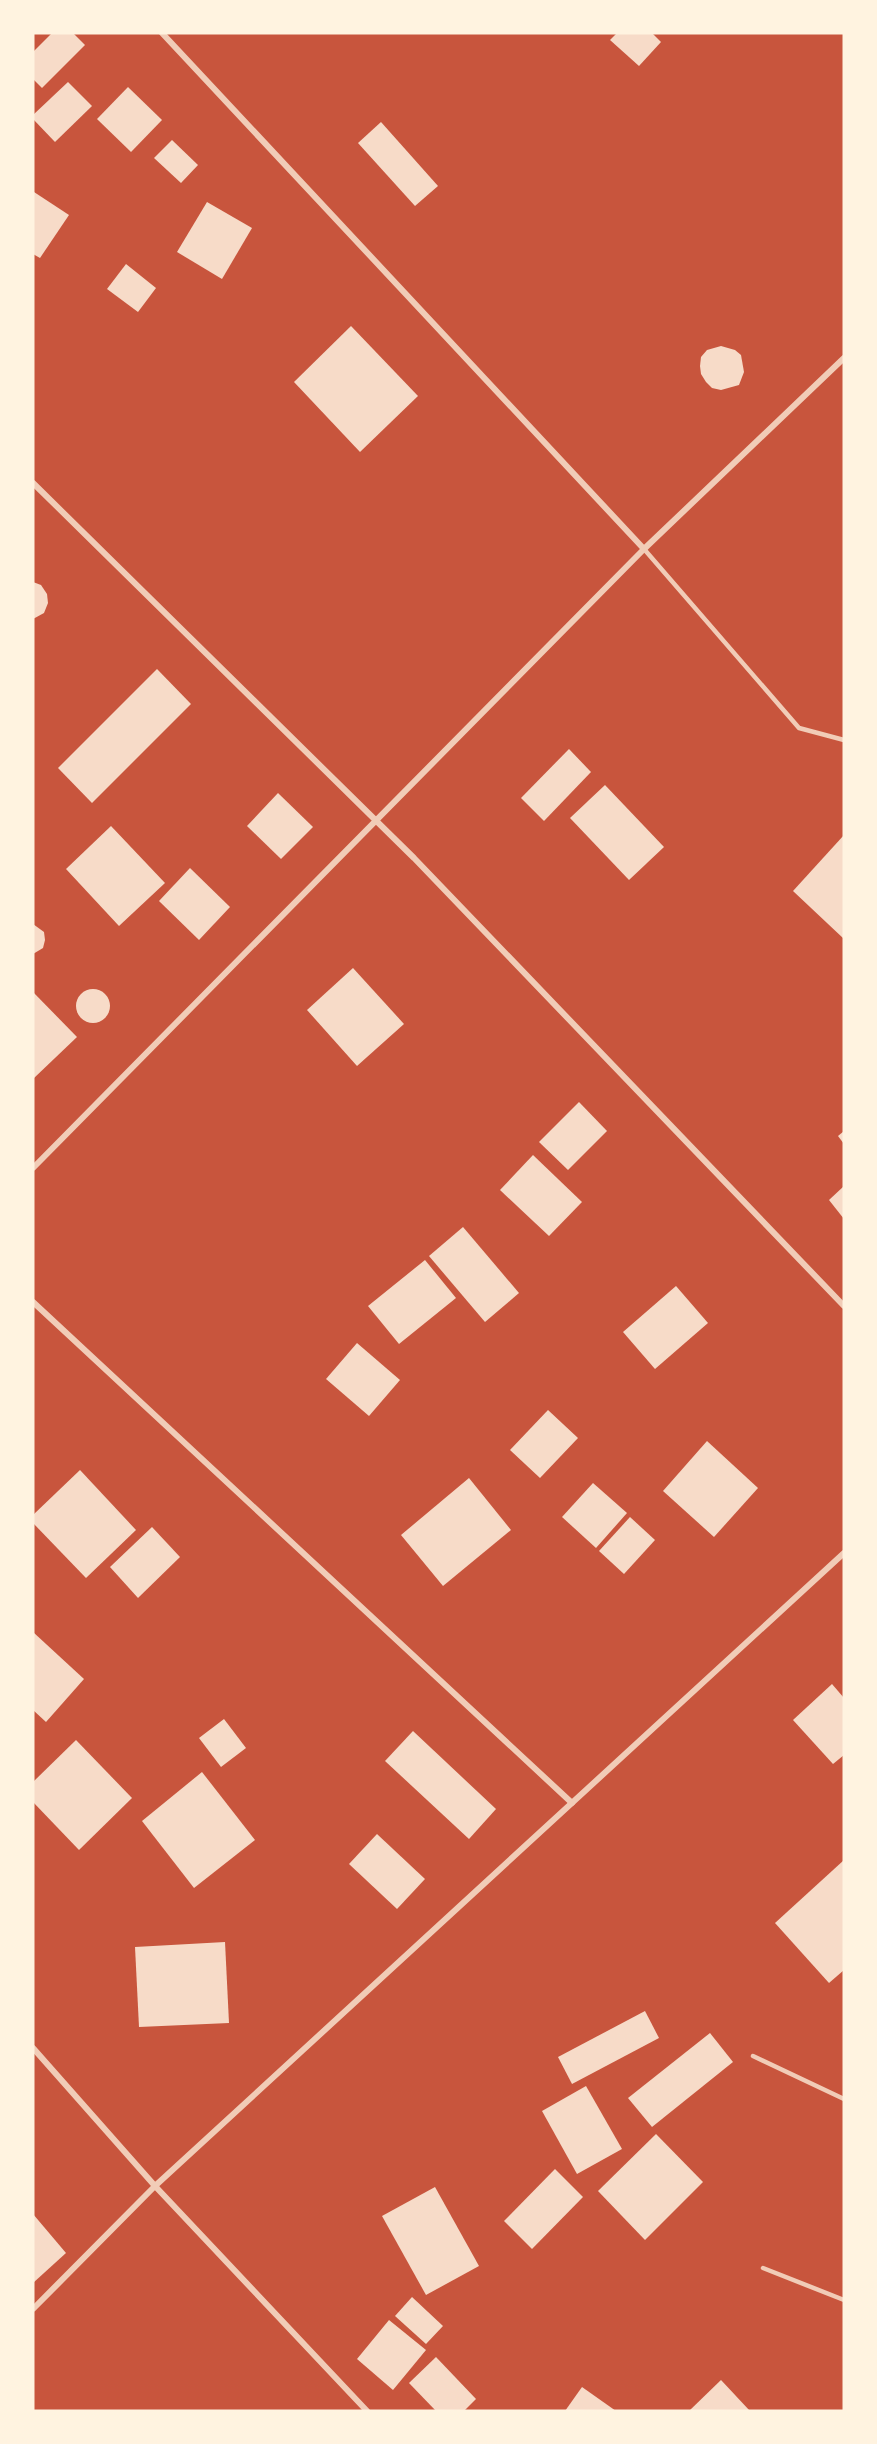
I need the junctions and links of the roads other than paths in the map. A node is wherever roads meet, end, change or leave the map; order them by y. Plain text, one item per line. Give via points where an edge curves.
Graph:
1 (162, 33) edge
2 (844, 358) edge
3 (33, 483) edge
4 (644, 549) junction
5 (844, 740) edge
6 (376, 820) junction
7 (33, 1168) edge
8 (33, 1302) edge
9 (844, 1306) edge
10 (844, 1553) edge
11 (572, 1803) junction
12 (33, 2048) edge
13 (753, 2056) dead end
14 (844, 2099) edge
15 (155, 2186) junction
16 (763, 2268) dead end
17 (844, 2300) edge
18 (33, 2309) edge
19 (368, 2411) edge

1 - 4 street
2 - 4 street
3 - 6 street
4 - 5 lane via 799,728
4 - 6 street
6 - 7 street
6 - 9 street
8 - 11 street
10 - 11 street
11 - 15 street
12 - 15 street
13 - 14 lane
15 - 18 street
15 - 19 street
16 - 17 lane

